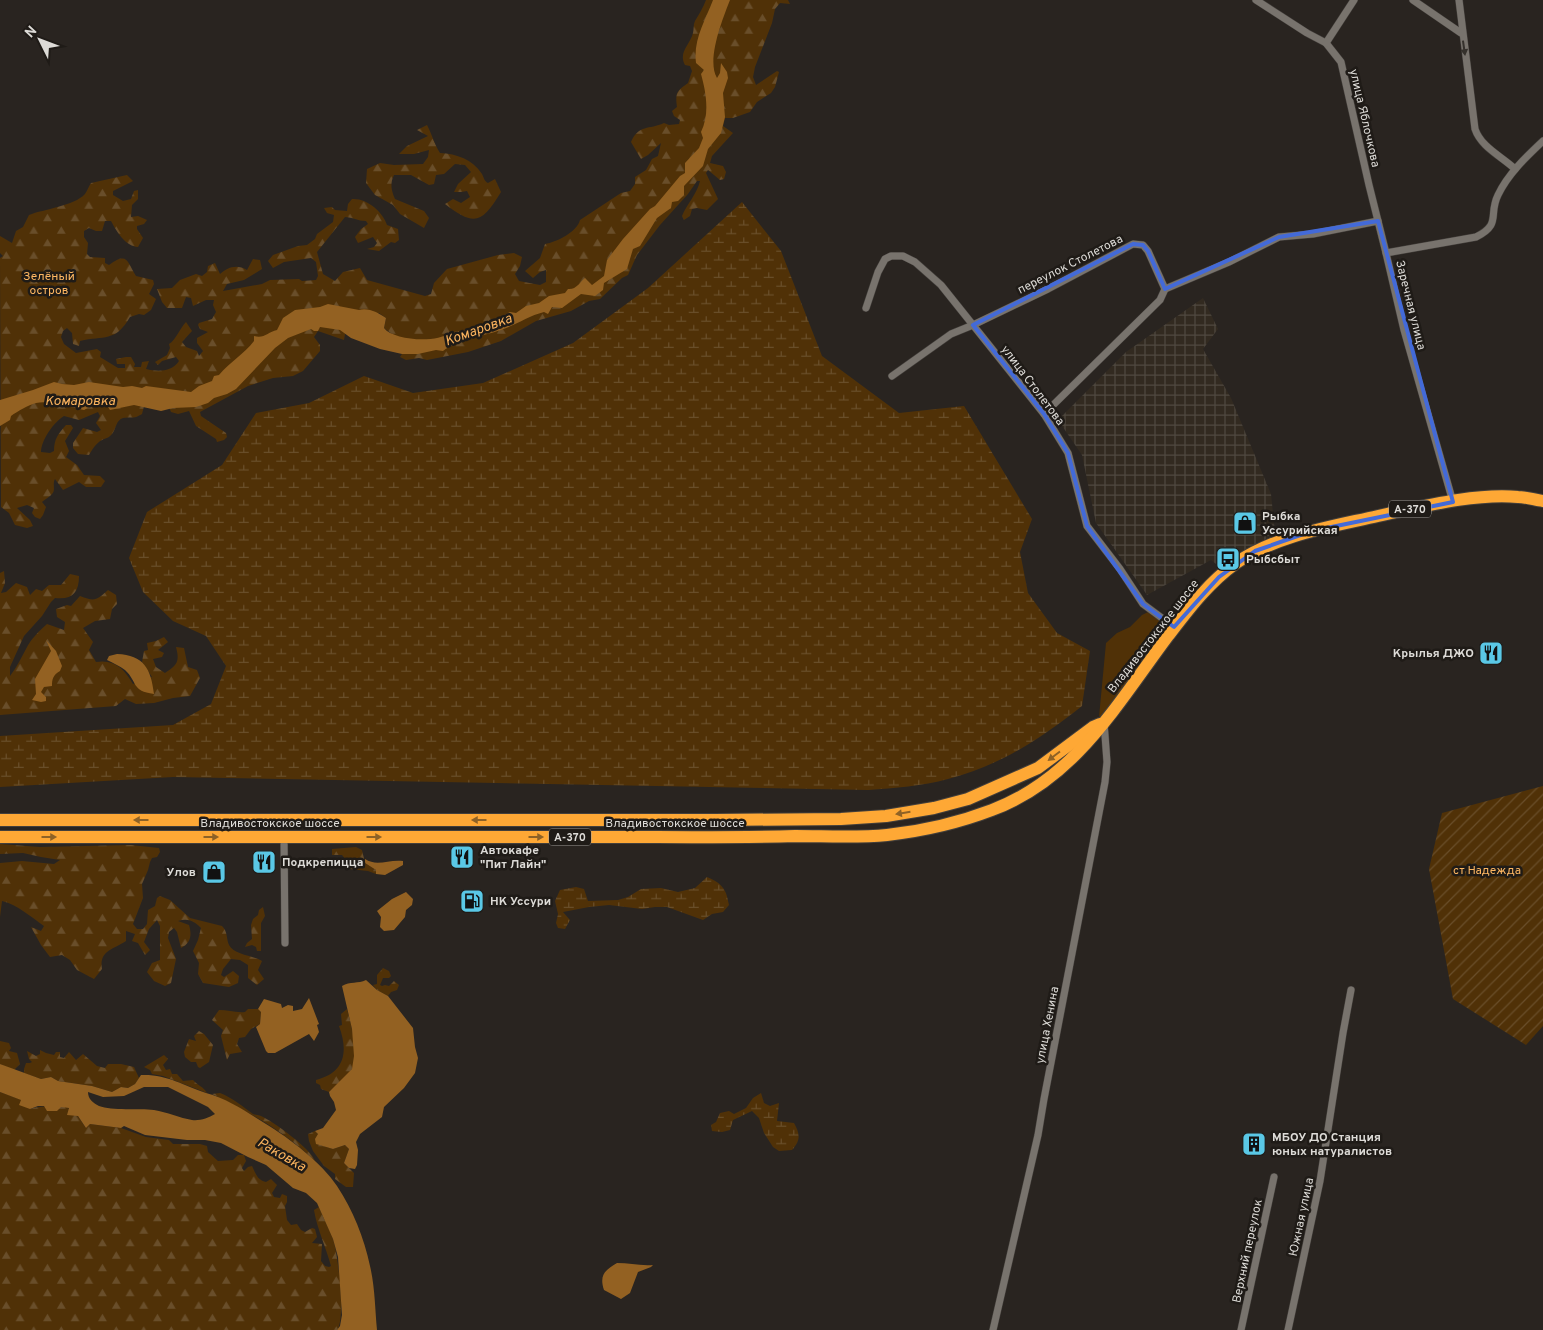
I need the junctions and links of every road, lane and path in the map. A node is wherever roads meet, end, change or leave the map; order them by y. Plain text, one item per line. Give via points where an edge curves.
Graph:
1 (1256, 0) edge
2 (1354, 0) edge
3 (1413, 0) edge
4 (1459, 0) edge
5 (1462, 33) junction
6 (1326, 43) junction
7 (1543, 141) edge
8 (1515, 168) junction
9 (1378, 222) junction
10 (1386, 253) junction
11 (1165, 289) junction
12 (866, 308) dead end
13 (973, 325) junction
14 (892, 376) dead end
15 (1044, 414) junction
16 (1543, 501) edge
17 (1453, 502) junction
18 (1174, 627) junction
19 (1104, 722) junction
20 (857, 818) junction
21 (0, 820) edge
22 (859, 836) junction
23 (0, 837) edge
24 (284, 837) junction
25 (285, 943) dead end
26 (1352, 990) dead end
27 (1274, 1177) dead end
28 (992, 1330) edge
29 (1241, 1330) edge
30 (1288, 1330) edge

1 - 6 street, улица Яблочкова
2 - 6 street
3 - 5 street
4 - 5 street
5 -> 8 street via 1477,137
6 - 9 street, улица Яблочкова via 1341,62
7 - 8 street, Заречная улица
8 - 10 street, Заречная улица via 1497,196 1491,227 1483,233 1476,237
9 - 10 street, улица Яблочкова
9 - 11 street via 1279,237
10 - 17 street, Заречная улица via 1404,330
11 - 13 street, переулок Столетова via 1148,250 1143,245 1133,244
11 - 15 street via 1160,300
12 - 13 street, улица Столетова via 885,258 902,256 915,262 941,285
13 - 14 street, переулок Столетова via 951,334
13 - 15 street, улица Столетова
15 - 18 street, улица Столетова via 1068,453 1087,526 1143,604
16 - 17 highway, Владивостокское шоссе / А-370 via 1518,496
17 - 18 highway, Владивостокское шоссе / А-370 via 1312,531 1255,551 1219,577
18 - 19 highway, Владивостокское шоссе / А-370
19 -> 20 highway, Владивостокское шоссе / А-370 via 1092,727 1038,768 968,799 934,808
19 - 22 highway, Владивостокское шоссе / А-370 via 1062,769 1031,792 998,808 926,830
19 - 28 street, улица Хенина via 1105,782 1038,1135
20 -> 21 highway, Владивостокское шоссе / А-370
20 - 22 highway via 865,826
24 -> 22 highway, Владивостокское шоссе / А-370
23 -> 24 highway, Владивостокское шоссе / А-370
24 - 25 street
26 - 30 street, Южная улица via 1342,1033 1320,1181
27 - 29 street, Верхний переулок

